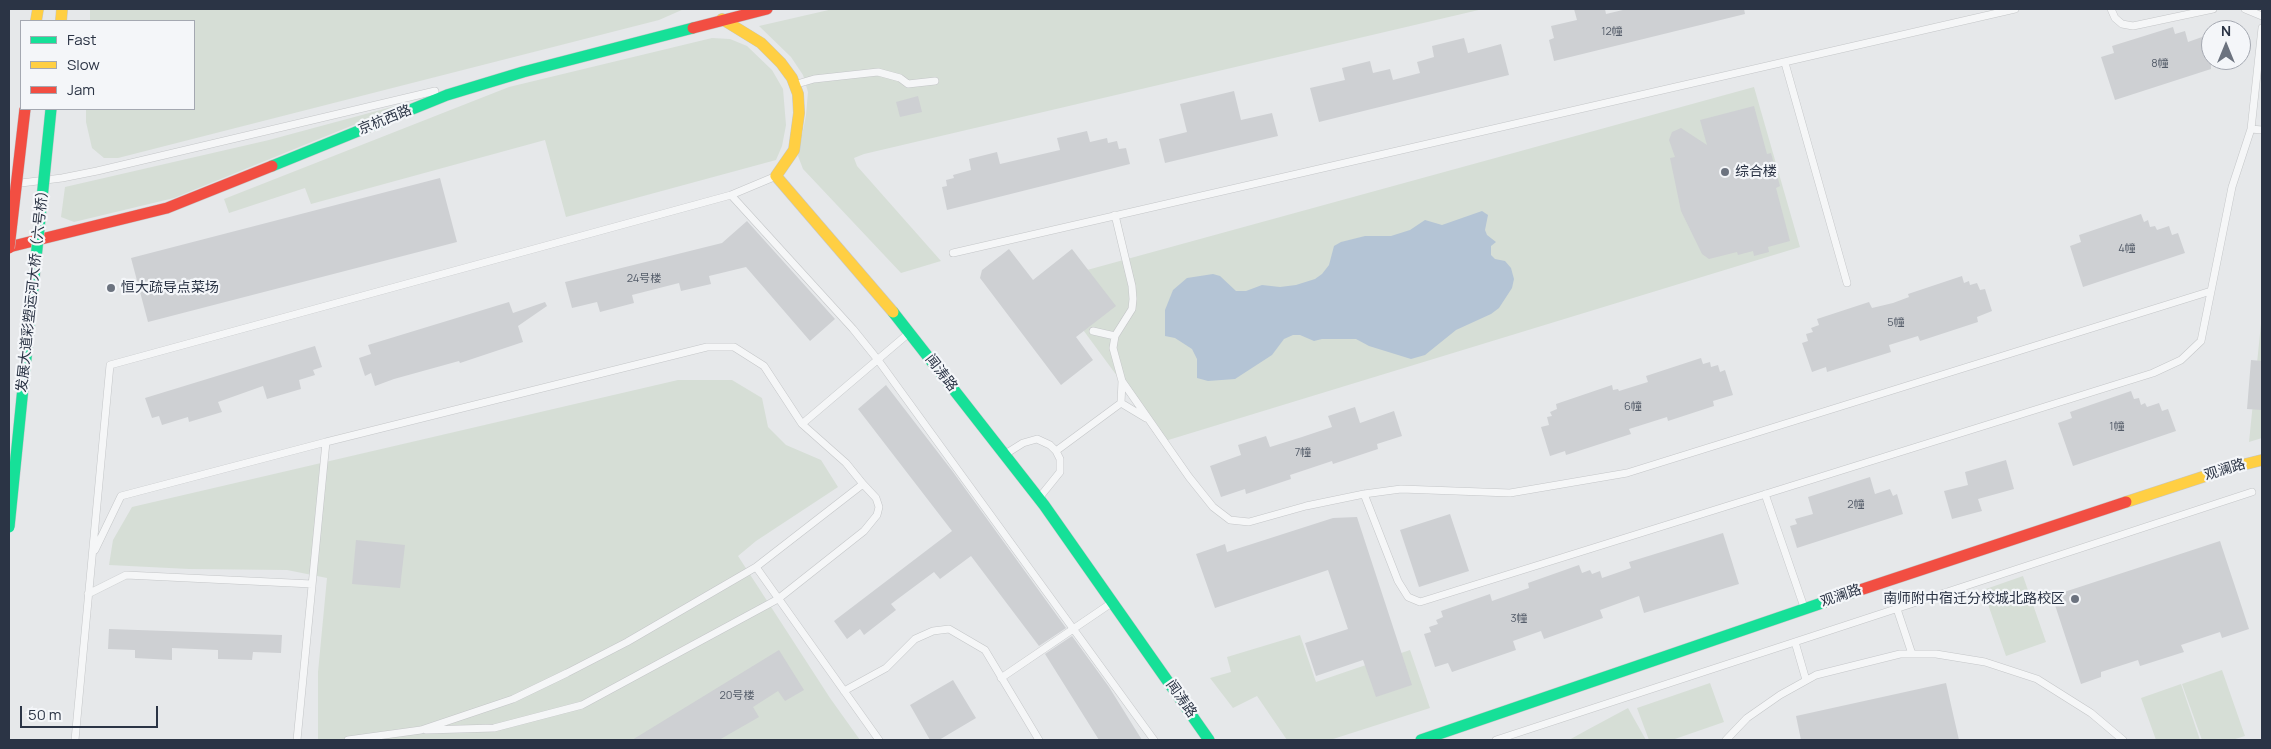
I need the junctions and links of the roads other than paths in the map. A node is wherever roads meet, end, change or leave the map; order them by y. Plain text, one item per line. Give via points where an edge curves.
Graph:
1 (767, 9) edge
2 (2015, 9) edge
3 (2111, 9) edge
4 (2213, 9) edge
5 (2245, 9) edge
6 (2262, 16) edge
7 (722, 19) junction
8 (2262, 28) edge
9 (1785, 63) junction
10 (523, 72) junction
11 (935, 81) dead end
12 (794, 84) junction
13 (25, 110) edge
14 (51, 110) edge
15 (2251, 129) junction
16 (2262, 130) edge
17 (776, 176) junction
18 (9, 184) edge
19 (731, 195) junction
20 (1115, 216) junction
21 (9, 247) edge
22 (954, 253) dead end
23 (1847, 283) dead end
24 (2211, 291) junction
25 (1093, 331) dead end
26 (910, 332) junction
27 (1114, 336) junction
28 (878, 360) junction
29 (1122, 381) junction
30 (1121, 403) junction
31 (1150, 420) junction
32 (802, 424) junction
33 (326, 442) junction
34 (1056, 451) junction
35 (1004, 454) junction
36 (2262, 460) edge
37 (863, 484) junction
38 (2252, 492) dead end
39 (1364, 494) junction
40 (1765, 494) junction
41 (1039, 498) junction
42 (9, 527) edge
43 (92, 556) junction
44 (756, 567) junction
45 (312, 584) junction
46 (88, 594) junction
47 (778, 598) junction
48 (1113, 602) junction
49 (1804, 609) junction
50 (1897, 609) junction
51 (1074, 628) junction
52 (1795, 642) junction
53 (1912, 654) junction
54 (1001, 678) junction
55 (1806, 680) junction
56 (844, 691) junction
57 (421, 730) junction
58 (75, 740) edge
59 (297, 740) edge
60 (348, 740) edge
61 (879, 740) edge
62 (1038, 740) edge
63 (1154, 740) edge
64 (1209, 740) edge
65 (1421, 740) edge
66 (1496, 740) edge
67 (1726, 740) edge
68 (2122, 740) edge

1 - 7 street, 京杭西路
2 - 9 lane
3 - 4 lane via 2122,24 2133,26
5 - 6 lane
7 - 10 street, 京杭西路
7 - 12 street via 761,43 781,63
8 - 15 lane
9 - 20 lane
9 - 23 lane
10 - 18 lane via 97,171
10 - 21 street, 京杭西路 via 447,95 167,208
11 - 12 lane via 908,84 900,78 878,72
12 - 17 street via 798,94 798,131 794,150
13 - 21 street, 发展大道彩塑运河大桥（六号桥）, bridge
14 - 42 street, 发展大道彩塑运河大桥（六号桥）, bridge
15 - 16 lane
15 - 24 lane via 2232,187
17 - 19 lane
17 - 26 street, 闻涛路
19 - 28 lane via 854,329
19 - 43 lane via 110,366
20 - 22 lane
20 - 27 lane via 1133,298 1132,309
24 - 39 lane via 1627,473 1510,492 1409,489
24 - 40 lane via 2202,341 2181,360 2153,373
25 - 27 lane
26 - 28 lane
26 - 35 street, 闻涛路
27 - 29 lane via 1113,348
28 - 32 lane
28 - 51 lane
29 - 30 lane
29 - 31 lane
30 - 31 lane
30 - 34 lane
31 - 39 lane via 1212,507 1230,520 1249,522
32 - 33 lane via 764,366 734,347 707,347
32 - 37 lane via 846,463
33 - 43 lane via 121,496
33 - 45 lane
34 - 35 lane via 1044,441 1032,439
34 - 41 lane via 1060,472
35 - 41 street, 闻涛路
36 - 49 street, 观澜路
37 - 44 lane
37 - 47 lane via 876,498 877,514 864,531
38 - 50 lane
39 - 40 lane via 1398,581 1408,597 1420,602
40 - 49 lane
41 - 48 street, 闻涛路
43 - 46 lane
44 - 47 lane
44 - 57 lane via 567,673 513,699
45 - 46 lane via 126,575
45 - 59 lane
46 - 58 lane
47 - 56 lane
47 - 57 lane via 582,705 494,728
48 - 51 lane
48 - 64 street, 闻涛路
49 - 65 street, 观澜路
50 - 52 lane
50 - 53 lane
51 - 54 lane
51 - 63 lane
52 - 55 lane
52 - 66 lane
53 - 55 lane via 1900,654
53 - 68 lane via 1936,654 1985,662 2037,679 2091,713
54 - 56 lane via 985,650 949,629 933,631 915,639 886,668
54 - 62 lane
55 - 67 lane via 1748,718
56 - 61 lane
57 - 60 lane

